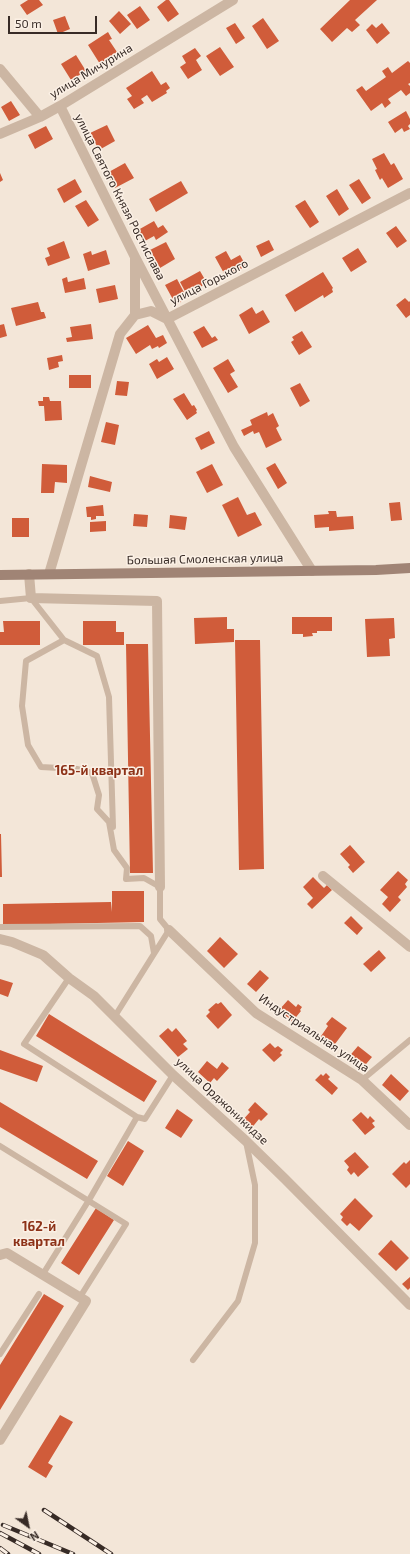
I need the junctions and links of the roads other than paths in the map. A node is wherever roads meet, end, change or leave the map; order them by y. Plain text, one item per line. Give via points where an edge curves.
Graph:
1 (233, 0) edge
2 (0, 69) edge
3 (60, 106) junction
4 (40, 117) junction
5 (0, 134) edge
6 (410, 193) edge
7 (135, 257) junction
8 (135, 315) junction
9 (167, 319) junction
10 (410, 568) edge
11 (312, 570) junction
12 (0, 574) edge
13 (29, 574) junction
14 (49, 574) junction
15 (30, 598) junction
16 (0, 601) edge
17 (64, 640) junction
18 (114, 850) junction
19 (324, 876) dead end
20 (160, 887) junction
21 (0, 927) edge
22 (169, 930) junction
23 (0, 939) edge
24 (410, 947) edge
25 (154, 953) junction
26 (69, 978) junction
27 (115, 1016) junction
28 (410, 1040) edge
29 (173, 1075) junction
30 (362, 1080) junction
31 (137, 1117) junction
32 (410, 1125) edge
33 (246, 1141) junction
34 (0, 1146) edge
35 (89, 1200) junction
36 (0, 1255) edge
37 (43, 1274) junction
38 (39, 1294) dead end
39 (80, 1297) junction
40 (410, 1305) edge
41 (0, 1354) edge
42 (193, 1360) dead end
43 (0, 1440) edge

1 - 3 street, улица Мичурина
2 - 4 street
3 - 4 street, улица Мичурина
3 - 7 street, улица Святого Князя Ростислава
4 - 5 street, улица Мичурина
6 - 9 street, улица Горького
7 - 8 street
7 - 9 street, улица Святого Князя Ростислава
8 - 9 street, улица Горького via 150,311
8 - 14 street via 120,334
9 - 11 street, улица Святого Князя Ростислава via 234,447
10 - 11 main road, Большая Смоленская улица
11 - 14 main road, Большая Смоленская улица
12 - 13 main road, Большая Смоленская улица
13 - 14 main road, Большая Смоленская улица
13 - 15 street
15 - 16 lane
15 - 17 lane
15 - 20 street via 157,602
17 - 18 lane via 97,656 109,697
17 - 18 lane via 26,661 22,706 28,745 41,767 77,769 92,773 99,795 97,809 109,822
18 - 20 lane via 126,868 126,879 144,878
19 - 24 street
20 - 22 lane via 160,919
21 - 25 lane via 140,926 151,936
22 - 25 lane
22 - 30 street, Индустриальная улица via 256,1012
23 - 26 street, улица Орджоникидзе via 43,955
25 - 27 lane
26 - 27 street, улица Орджоникидзе via 94,996
26 - 31 lane via 24,1044
27 - 29 street, улица Орджоникидзе
28 - 30 lane
29 - 31 lane via 145,1119
29 - 33 street, улица Орджоникидзе
30 - 32 street, Индустриальная улица
31 - 35 lane
33 - 40 street, улица Орджоникидзе via 286,1178
33 - 42 lane via 255,1185 256,1243 238,1301
34 - 35 lane
35 - 37 lane
35 - 39 lane via 126,1224
36 - 37 street via 7,1253
37 - 39 street
38 - 41 lane
39 - 43 street via 86,1301

